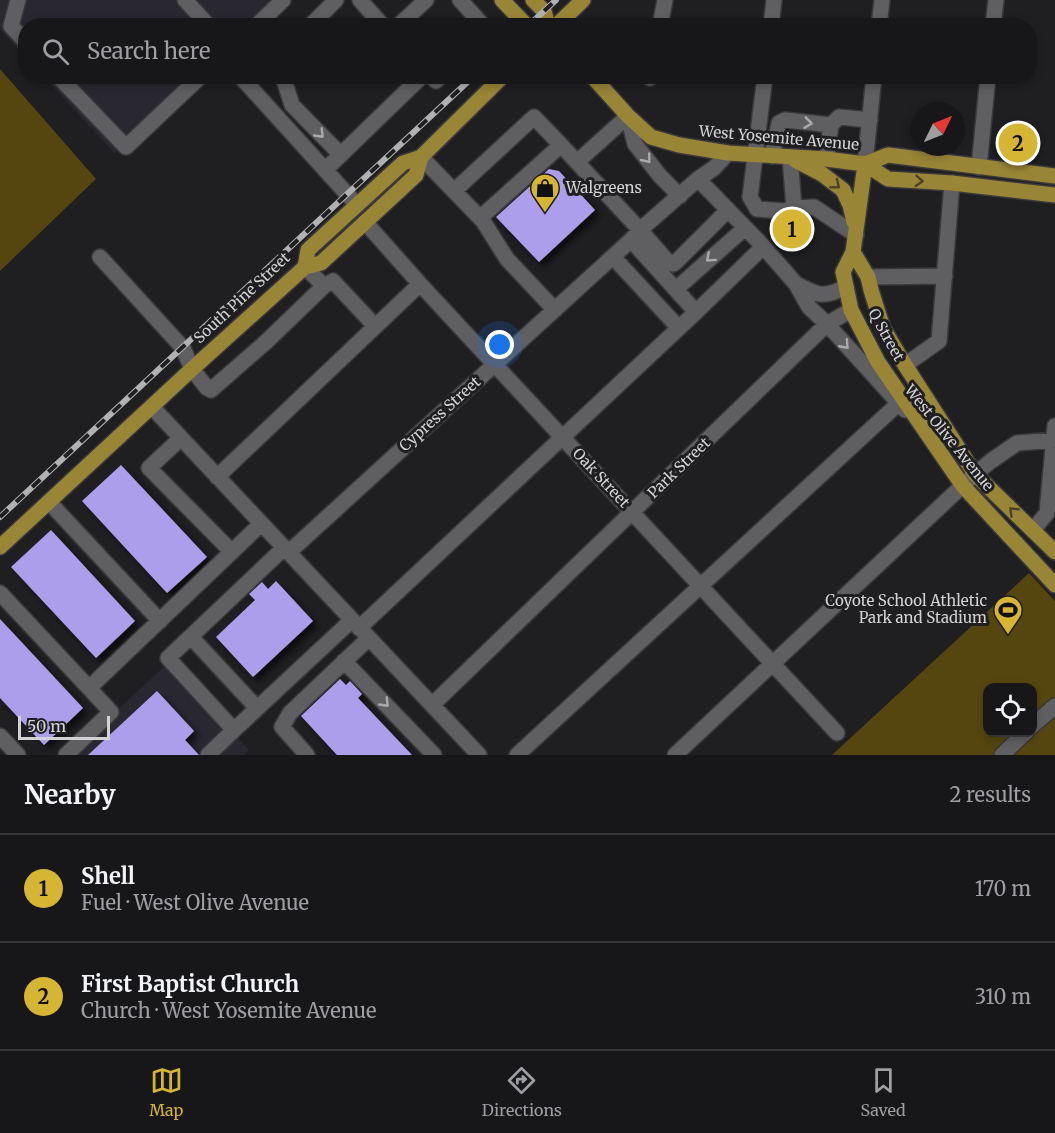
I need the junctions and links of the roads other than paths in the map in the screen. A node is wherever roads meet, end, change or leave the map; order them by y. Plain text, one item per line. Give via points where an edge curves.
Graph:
1 (18, 0) edge
2 (185, 0) edge
3 (283, 0) edge
4 (336, 0) edge
5 (360, 0) edge
6 (426, 0) edge
7 (460, 0) edge
8 (502, 0) edge
9 (533, 0) edge
10 (583, 0) edge
11 (665, 0) edge
12 (774, 0) edge
13 (882, 0) edge
14 (996, 0) edge
15 (202, 18) edge
16 (264, 18) edge
17 (318, 18) edge
18 (376, 18) edge
19 (407, 18) edge
20 (476, 18) edge
21 (519, 18) edge
22 (546, 18) edge
23 (564, 18) edge
24 (662, 18) edge
25 (772, 18) edge
26 (880, 18) edge
27 (994, 18) edge
28 (18, 33) edge
29 (66, 84) edge
30 (193, 84) edge
31 (252, 84) edge
32 (285, 84) edge
33 (414, 84) edge
34 (495, 84) edge
35 (599, 84) edge
36 (764, 84) edge
37 (873, 84) edge
38 (987, 84) edge
39 (295, 108) junction
40 (628, 116) junction
41 (870, 120) junction
42 (281, 122) junction
43 (831, 125) junction
44 (561, 145) junction
45 (728, 153) junction
46 (341, 155) junction
47 (755, 155) junction
48 (772, 156) junction
49 (790, 157) junction
50 (417, 158) junction
51 (826, 159) junction
52 (577, 162) junction
53 (865, 164) junction
54 (979, 167) junction
55 (325, 170) junction
56 (1055, 176) edge
57 (698, 179) junction
58 (952, 183) junction
59 (454, 191) junction
60 (1055, 195) edge
61 (680, 196) junction
62 (357, 205) junction
63 (794, 208) junction
64 (728, 210) junction
65 (480, 218) junction
66 (365, 222) junction
67 (745, 228) junction
68 (856, 233) junction
69 (636, 235) junction
70 (763, 247) junction
71 (853, 252) junction
72 (100, 257) dead end
73 (613, 257) junction
74 (307, 267) junction
75 (945, 276) junction
76 (868, 277) junction
77 (420, 284) junction
78 (796, 284) junction
79 (324, 286) junction
80 (846, 287) junction
81 (676, 289) junction
82 (555, 310) junction
83 (851, 310) junction
84 (696, 312) junction
85 (827, 324) junction
86 (375, 326) junction
87 (679, 328) junction
88 (883, 328) joint
89 (495, 364) junction
90 (905, 365) junction
91 (192, 369) junction
92 (898, 403) junction
93 (152, 407) junction
94 (923, 429) junction
95 (1054, 435) edge
96 (562, 437) junction
97 (181, 438) junction
98 (975, 474) junction
99 (218, 477) junction
100 (963, 486) junction
101 (49, 502) junction
102 (632, 512) junction
103 (261, 524) junction
104 (1033, 530) junction
105 (0, 547) edge
106 (286, 551) junction
107 (232, 552) junction
108 (1055, 552) edge
109 (1055, 585) edge
110 (700, 586) junction
111 (0, 593) edge
112 (160, 621) junction
113 (360, 628) junction
114 (191, 637) junction
115 (344, 661) junction
116 (773, 664) junction
117 (89, 688) junction
118 (432, 705) junction
119 (1055, 705) edge
120 (257, 708) junction
121 (1037, 721) edge
122 (234, 730) junction
123 (837, 734) dead end
124 (0, 736) edge
125 (1021, 737) edge
126 (18, 755) edge
127 (66, 755) edge
128 (208, 755) edge
129 (306, 755) edge
130 (434, 755) edge
131 (479, 755) edge
132 (518, 755) edge
133 (675, 755) edge
134 (1002, 755) edge

1 - 28 street via 11,26
2 - 15 street
3 - 16 street
4 - 17 street
5 - 18 street
6 - 19 street
7 - 20 street
8 - 21 main road
9 - 22 main road
10 - 23 main road
11 - 24 street
12 - 25 street
13 - 26 street
14 - 27 street
29 - 30 street via 126,147
31 - 42 street
32 - 39 street
33 - 46 street
34 - 50 main road, South Pine Street
35 - 40 main road
36 - 47 street
37 - 41 street
38 - 54 street
39 - 42 street
39 -> 46 street
40 - 45 main road, West Yosemite Avenue via 651,136 679,146
40 - 52 street
40 -> 61 street via 634,144
41 - 43 street via 839,117
41 - 53 street
42 - 55 street
48 -> 43 street via 779,123 786,120
43 - 51 street
44 - 52 street
44 - 59 street via 534,117
44 - 65 street
45 - 47 main road, West Yosemite Avenue
45 - 57 street, Cypress Street
46 - 55 street
47 - 48 main road, West Yosemite Avenue
47 - 63 street via 750,197 757,209
48 - 49 main road, West Yosemite Avenue
49 - 51 main road, West Yosemite Avenue
49 - 63 street
49 -> 68 main road via 843,190
50 - 59 street
50 - 62 main road, South Pine Street via 403,163
50 - 66 main road via 416,175
51 - 53 main road, West Yosemite Avenue
52 - 69 street
53 - 54 main road, West Yosemite Avenue via 888,155
53 -> 58 main road, West Yosemite Avenue via 888,179
53 - 68 main road, Q Street
54 - 56 main road, West Yosemite Avenue
55 - 62 street
57 - 61 street, Cypress Street
57 - 64 street, West Olive Avenue
58 - 60 main road, West Yosemite Avenue
58 - 75 street
59 - 65 street
61 - 69 street, Cypress Street
62 - 74 main road, South Pine Street via 308,250
63 - 68 street via 814,207
64 - 67 street, West Olive Avenue
64 - 69 street via 673,264
65 - 82 street via 507,259
66 - 74 main road via 321,263
66 - 77 street, Oak Street
67 - 70 street, West Olive Avenue
67 -> 81 street
68 - 71 main road, Q Street
69 - 73 street, Cypress Street
69 - 81 street
70 - 78 street, West Olive Avenue
70 - 84 street
71 - 76 main road, Q Street
71 - 80 main road, Q Street via 843,272
72 - 91 street via 183,348
73 - 82 street, Cypress Street
73 - 87 street
74 - 79 street
74 - 91 main road, South Pine Street
75 - 76 street
75 - 90 street via 939,341
76 - 88 main road, Q Street
77 - 86 street
77 - 89 street, Oak Street
78 - 80 street, West Olive Avenue via 821,295
78 - 85 street, West Olive Avenue via 808,308
79 - 86 street via 333,281
79 - 91 street via 212,390
80 - 83 main road, Q Street
81 - 84 street
82 - 89 street, Cypress Street
83 - 85 street, Park Street
83 - 90 main road via 862,314 897,365
83 - 94 main road, Q Street via 878,362
84 - 87 street
85 -> 92 street, West Olive Avenue
85 - 102 street, Park Street
86 - 99 street
87 - 96 street
88 - 90 main road, West Olive Avenue
89 - 96 street, Oak Street
89 - 106 street, Cypress Street
90 - 98 main road, West Olive Avenue
91 - 93 main road, South Pine Street
92 - 94 street, West Olive Avenue
92 - 110 street
93 - 97 street
93 - 101 main road, South Pine Street
94 - 100 main road, West Olive Avenue
95 - 98 street via 1017,443
95 - 104 street via 1047,513
96 - 102 street, Oak Street
96 - 113 street
97 - 99 street
97 - 107 street via 149,468
98 - 100 street
104 -> 98 main road, West Olive Avenue
99 - 103 street
100 - 109 main road, West Olive Avenue
100 - 116 street
101 - 105 main road, South Pine Street
101 - 112 street
102 - 110 street, Oak Street
102 - 118 street, Park Street
103 - 106 street
103 - 107 street
104 - 108 main road, West Olive Avenue
106 - 113 street
106 - 114 street, Cypress Street
107 - 112 street
110 - 116 street, Oak Street
110 - 132 street
111 - 117 street
112 - 117 street
113 - 115 street
113 - 118 street
113 - 120 street
114 - 120 street
114 - 122 street, Cypress Street via 168,658
115 - 129 street via 290,713 282,727
115 -> 130 street
116 - 123 street, Oak Street
116 - 133 street
117 - 127 street via 111,712
118 - 131 street
119 - 121 street
120 - 122 street
122 - 128 street
124 - 126 street
125 - 134 street

